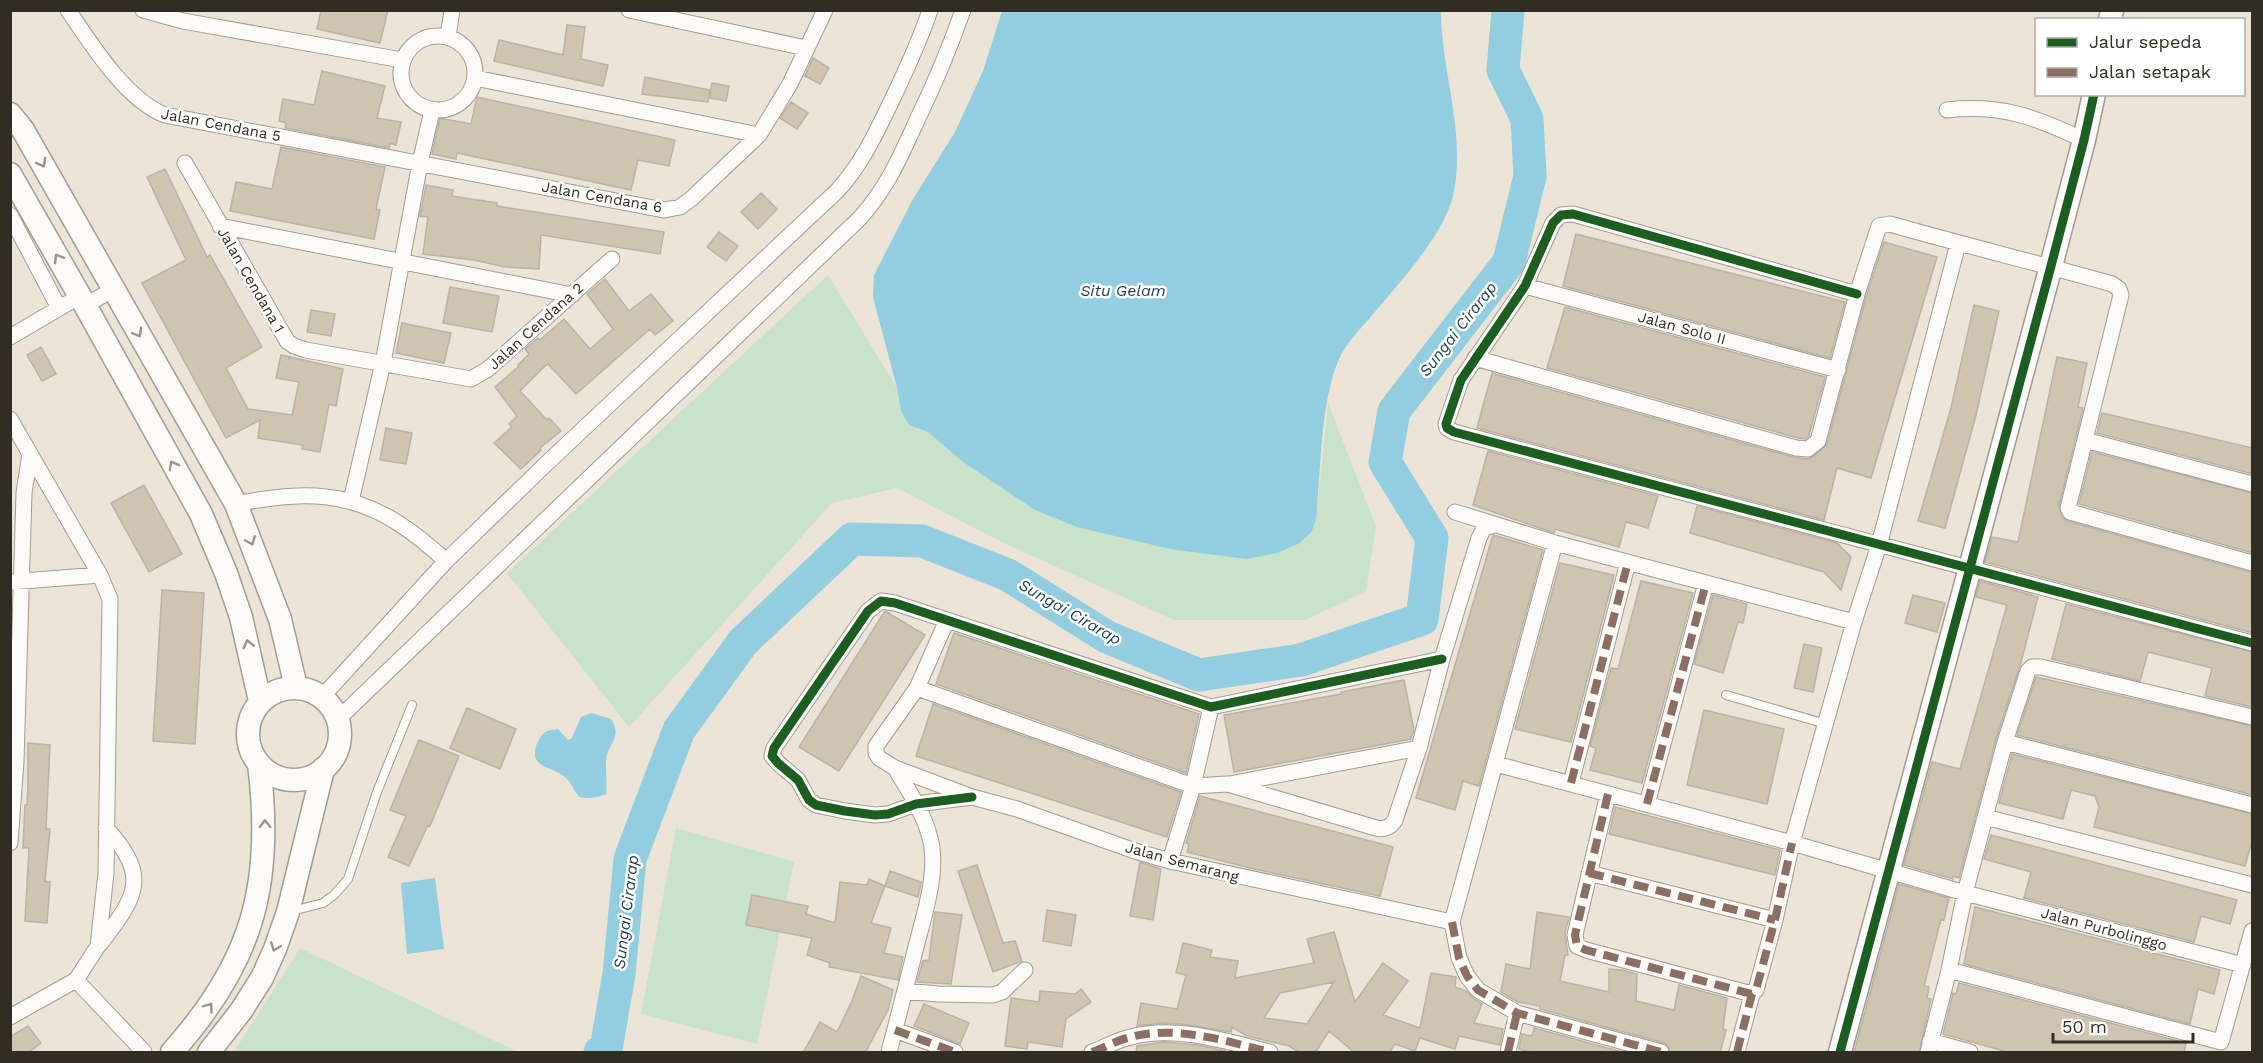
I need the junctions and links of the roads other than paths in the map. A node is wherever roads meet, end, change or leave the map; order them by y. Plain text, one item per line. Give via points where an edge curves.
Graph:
1 (68, 10) edge
2 (143, 10) edge
3 (452, 10) edge
4 (629, 10) edge
5 (825, 10) edge
6 (930, 10) edge
7 (963, 10) edge
8 (448, 37) junction
9 (806, 48) junction
10 (402, 60) junction
11 (475, 78) junction
12 (2094, 96) edge
13 (1947, 110) dead end
14 (432, 111) junction
15 (10, 114) edge
16 (759, 135) junction
17 (2084, 140) junction
18 (185, 163) dead end
19 (420, 164) junction
20 (10, 174) edge
21 (10, 215) edge
22 (220, 226) junction
23 (1958, 244) junction
24 (612, 259) dead end
25 (401, 263) junction
26 (2051, 266) junction
27 (1525, 286) junction
28 (1857, 294) junction
29 (572, 295) junction
30 (97, 297) junction
31 (59, 308) junction
32 (10, 338) edge
33 (1475, 358) junction
34 (382, 363) junction
35 (1838, 370) junction
36 (10, 419) edge
37 (2085, 440) junction
38 (30, 454) junction
39 (2253, 484) edge
40 (17, 493) edge
41 (351, 501) junction
42 (236, 504) junction
43 (1455, 512) dead end
44 (1494, 525) junction
45 (1555, 543) junction
46 (1879, 545) junction
47 (446, 561) junction
48 (1628, 562) junction
49 (2253, 563) edge
50 (1969, 570) junction
51 (100, 575) junction
52 (16, 582) edge
53 (1706, 583) junction
54 (947, 620) junction
55 (1854, 622) junction
56 (2253, 643) edge
57 (1442, 660) junction
58 (14, 670) edge
59 (296, 687) junction
60 (917, 688) junction
61 (1726, 695) dead end
62 (322, 697) junction
63 (260, 701) junction
64 (412, 705) dead end
65 (1210, 707) junction
66 (2253, 717) edge
67 (338, 719) junction
68 (1826, 724) junction
69 (2005, 742) junction
70 (1419, 748) junction
71 (13, 761) edge
72 (259, 764) junction
73 (1496, 764) junction
74 (895, 768) junction
75 (323, 769) junction
76 (1571, 783) junction
77 (1228, 784) junction
78 (1193, 786) junction
79 (1608, 794) junction
80 (972, 796) junction
81 (916, 804) junction
82 (1647, 804) junction
83 (2253, 806) edge
84 (1985, 817) junction
85 (106, 828) junction
86 (10, 843) edge
87 (1792, 843) junction
88 (1170, 861) junction
89 (1888, 872) junction
90 (1588, 873) junction
91 (2253, 885) edge
92 (1965, 893) junction
93 (288, 912) junction
94 (1775, 920) junction
95 (1452, 922) junction
96 (2253, 931) edge
97 (98, 946) junction
98 (2243, 965) junction
99 (1025, 970) dead end
100 (1949, 970) junction
101 (76, 980) junction
102 (904, 991) junction
103 (1752, 994) junction
104 (1517, 1013) junction
105 (10, 1017) edge
106 (895, 1030) junction
107 (1929, 1047) edge
108 (2219, 1047) edge
109 (144, 1053) edge
110 (172, 1053) edge
111 (209, 1053) edge
112 (889, 1053) edge
113 (955, 1053) edge
114 (1092, 1053) edge
115 (1270, 1053) edge
116 (1508, 1053) edge
117 (1661, 1053) edge
118 (1737, 1053) edge
119 (1840, 1053) edge
120 (1971, 1053) edge

1 - 19 street, Jalan Cendana 5 via 93,48 152,110
2 - 10 street via 183,21
3 - 8 street
4 - 9 street
5 - 9 street, Jalan Cendana 6
6 - 47 street via 864,157 851,176
7 - 67 street via 940,72 878,199
8 - 10 street via 421,40
8 - 11 street via 471,53
9 - 16 street, Jalan Cendana 6 via 790,84
10 - 14 street via 405,92 412,101
11 - 14 street via 462,102
11 - 16 street
12 - 17 street
13 - 17 street via 2004,110 2042,120
14 - 19 street
15 -> 30 street via 23,130
16 - 19 street, Jalan Cendana 6 via 705,187 671,210
17 - 26 street
18 - 22 street, Jalan Cendana 1
19 - 25 street
30 -> 20 street
21 - 31 street
22 - 25 street
22 - 34 street, Jalan Cendana 1 via 290,345
23 - 26 street
23 - 28 street via 1890,224 1879,226
23 - 46 street
24 - 29 street, Jalan Cendana 2
25 - 29 street
25 - 34 street
26 - 37 street via 2120,289
26 - 50 street
27 - 28 street via 1553,223 1561,215 1573,214
27 - 33 street
27 - 35 street, Jalan Solo II
28 - 35 street
29 - 34 street, Jalan Cendana 2 via 477,377 464,379
30 - 31 street
30 -> 42 street
63 -> 30 street via 242,617 226,573
31 - 32 street
33 - 35 street via 1803,449 1818,441
33 - 46 street via 1454,398 1446,424 1450,431
34 - 41 street
36 - 38 street
37 - 39 street
37 - 49 street via 2070,513
38 - 40 street
38 - 51 street
40 - 52 street
41 - 42 street via 294,496
41 - 47 street via 399,523
42 -> 59 street via 280,620
43 - 44 street
44 - 45 street
44 - 57 street via 1484,528 1479,538
45 - 48 street
45 - 73 street
46 - 50 street
46 - 55 street
47 - 62 street
48 - 53 street
48 - 76 street
50 - 56 street
50 - 89 street
51 - 52 street
51 - 85 street via 110,599
52 - 58 street
53 - 55 street
53 - 82 street
54 - 60 street
54 - 65 street
54 - 81 street, Jalan Semarang via 891,601 876,604 772,752 778,764 798,780 816,805 875,815
55 - 68 street
57 - 65 street
57 - 70 street
58 - 71 street
59 - 62 street
59 - 63 street via 282,689
60 - 74 street via 876,746 879,758
60 - 78 street
61 - 68 lane
62 - 67 street
63 - 72 street via 247,733 250,750
64 - 93 lane via 348,879 323,903
65 - 78 street
66 - 69 street via 2032,667
67 - 75 street via 340,738 335,755
68 - 87 street
69 - 83 street
69 - 84 street
70 - 77 street
70 - 77 street via 1395,820 1384,828
71 - 86 street
72 - 75 street via 273,775 290,780 308,778
110 -> 72 street via 219,994 251,922 265,847
73 - 76 street, Jalan Purbolinggo
73 - 95 street
74 - 80 street
74 - 81 street
75 - 93 street
76 - 79 street, Jalan Purbolinggo
77 - 78 street
78 - 88 street
79 - 82 street, Jalan Purbolinggo
79 - 90 street
80 - 81 street, Jalan Semarang
80 - 88 street, Jalan Semarang
81 - 102 street via 930,837 933,862
82 - 87 street, Jalan Purbolinggo
84 - 91 street
84 - 92 street
85 - 97 street via 104,903
85 - 97 street via 122,845 135,875 125,910
87 - 89 street, Jalan Purbolinggo
87 - 94 street
88 - 95 street, Jalan Semarang
89 - 92 street, Jalan Purbolinggo
89 - 119 street
90 - 94 street
90 - 103 street via 1575,934 1577,946
92 - 98 street, Jalan Purbolinggo
92 - 100 street
93 -> 111 street via 262,978
94 - 103 street
95 - 104 street via 1467,976 1478,990
96 - 98 street
97 - 101 street
98 - 108 street
99 - 102 street via 1002,992 993,995
100 - 107 street
100 - 108 street
101 - 105 street
101 - 109 street
102 - 106 street
103 - 118 street
104 - 116 street
104 - 117 street
106 - 112 street
106 - 113 street
107 - 120 street
114 - 115 street via 1127,1038 1168,1033

